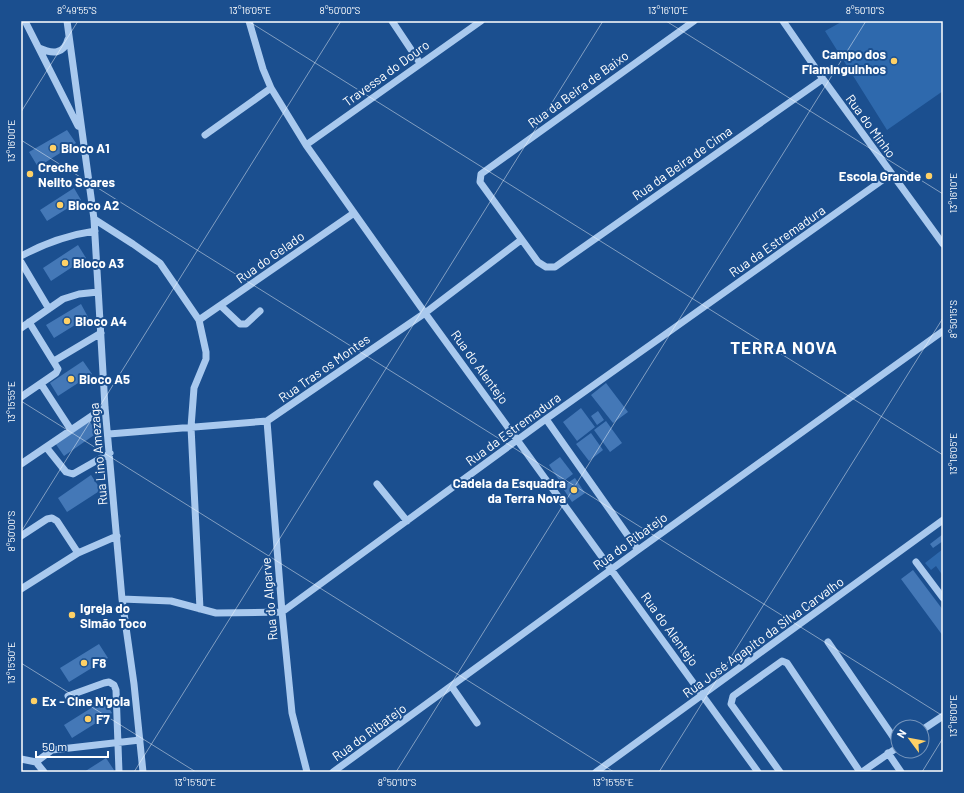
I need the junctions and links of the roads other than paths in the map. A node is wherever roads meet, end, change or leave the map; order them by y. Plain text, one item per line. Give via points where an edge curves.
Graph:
1 (25, 21) edge
2 (67, 21) edge
3 (249, 21) edge
4 (392, 21) edge
5 (481, 21) edge
6 (694, 21) edge
7 (783, 21) edge
8 (69, 36) junction
9 (39, 48) junction
10 (420, 63) junction
11 (823, 79) junction
12 (270, 88) junction
13 (81, 133) junction
14 (205, 135) dead end
15 (306, 145) junction
16 (891, 174) junction
17 (354, 213) junction
18 (94, 219) junction
19 (95, 231) junction
20 (521, 240) junction
21 (943, 244) edge
22 (21, 256) edge
23 (21, 262) edge
24 (98, 292) junction
25 (221, 306) junction
26 (49, 309) junction
27 (260, 311) dead end
28 (425, 313) junction
29 (199, 320) junction
30 (29, 322) junction
31 (21, 328) edge
32 (943, 331) edge
33 (101, 333) junction
34 (54, 360) junction
35 (41, 384) junction
36 (21, 397) edge
37 (105, 407) junction
38 (546, 420) junction
39 (267, 421) junction
40 (191, 427) junction
41 (71, 430) junction
42 (108, 434) junction
43 (519, 440) junction
44 (46, 447) junction
45 (110, 453) junction
46 (21, 464) edge
47 (377, 484) dead end
48 (943, 520) edge
49 (407, 521) junction
50 (21, 536) edge
51 (117, 536) junction
52 (638, 550) junction
53 (78, 552) junction
54 (916, 562) dead end
55 (612, 569) junction
56 (21, 589) edge
57 (943, 598) edge
58 (122, 599) junction
59 (200, 609) junction
60 (282, 612) junction
61 (828, 642) dead end
62 (452, 686) junction
63 (704, 695) junction
64 (68, 696) dead end
65 (943, 716) edge
66 (478, 723) dead end
67 (930, 725) edge
68 (890, 733) edge
69 (140, 740) junction
70 (118, 743) junction
71 (888, 753) joint
72 (21, 759) edge
73 (36, 762) junction
74 (344, 769) edge
75 (44, 772) edge
76 (119, 772) edge
77 (143, 772) edge
78 (307, 772) edge
79 (333, 772) edge
80 (596, 772) edge
81 (758, 772) edge
82 (780, 772) edge
83 (861, 772) edge
84 (901, 772) edge

1 - 9 street, Rua Lino Amezaga
2 - 8 street, Rua Lino Amezaga
3 - 12 street, Rua do Alentejo
4 - 10 street
5 - 10 street, Travessa do Douro
6 - 20 street, Rua da Beira de Baixo via 485,170 479,178
7 - 11 street, Rua do Minho
8 - 9 street via 63,50 56,53
8 - 13 street, Rua Lino Amezaga
9 - 13 street, Rua Lino Amezaga
10 - 15 street, Travessa do Douro
11 - 16 street, Rua do Minho
11 - 20 street, Rua da Beira de Cima via 555,267 546,267 538,262
12 - 14 street
12 - 15 street, Rua do Alentejo
13 - 18 street, Rua Lino Amezaga
15 - 17 street, Rua do Alentejo
16 - 21 street, Rua do Minho
16 - 38 street, Rua da Estremadura
17 - 25 street, Rua do Gelado
17 - 28 street, Rua do Alentejo
18 - 19 street, Rua Lino Amezaga
18 - 29 street via 160,264
19 - 22 street via 56,239
19 - 24 street, Rua Lino Amezaga
20 - 28 street, Rua Tras os Montes
23 - 26 street
24 - 26 street via 79,294
24 - 33 street, Rua Lino Amezaga
25 - 27 street via 240,324 246,324
25 - 29 street, Rua do Gelado
26 - 30 street
28 - 39 street, Rua Tras os Montes
28 - 43 street, Rua do Alentejo
29 - 40 street via 206,352 204,366 193,394
30 - 31 street
30 - 34 street
32 - 52 street, Rua do Ribatejo
33 - 34 street
33 - 37 street, Rua Lino Amezaga
34 - 35 street via 58,369 56,373
35 - 36 street
35 - 41 street
37 - 41 street
37 - 42 street, Rua Lino Amezaga
38 - 43 street, Rua da Estremadura
38 - 52 street
39 - 40 street, Rua Tras os Montes
39 - 60 street, Rua do Algarve
40 - 42 street, Rua Tras os Montes
40 - 59 street
41 - 44 street
42 - 45 street, Rua Lino Amezaga
43 - 49 street, Rua da Estremadura
43 - 55 street, Rua do Alentejo
44 - 45 street via 66,472 73,474
44 - 46 street
45 - 51 street, Rua Lino Amezaga
47 - 49 street
48 - 63 street, Rua José Agapito da Silva Carvalho
49 - 60 street, Rua da Estremadura
50 - 53 street via 52,518 57,521
51 - 53 street
51 - 58 street, Rua Lino Amezaga
52 - 55 street, Rua do Ribatejo
53 - 56 street
54 - 57 street
55 - 62 street, Rua do Ribatejo
55 - 63 street, Rua do Alentejo
58 - 59 street via 171,601
58 - 69 street, Rua Lino Amezaga
59 - 60 street via 216,613
60 - 78 street, Rua do Algarve via 294,726
61 - 68 street
62 - 66 street
62 - 74 street, Rua do Ribatejo
63 - 80 street, Rua José Agapito da Silva Carvalho
63 - 81 street, Rua do Alentejo
64 - 70 street via 104,683 114,685
65 - 67 street
69 - 70 street
69 - 77 street, Rua Lino Amezaga
70 - 73 street via 52,750
70 - 76 street
71 - 83 street
71 - 84 street
72 - 73 street
73 - 75 street
74 - 79 street, Rua do Ribatejo
82 - 83 street via 731,704 731,700 782,661 787,663

